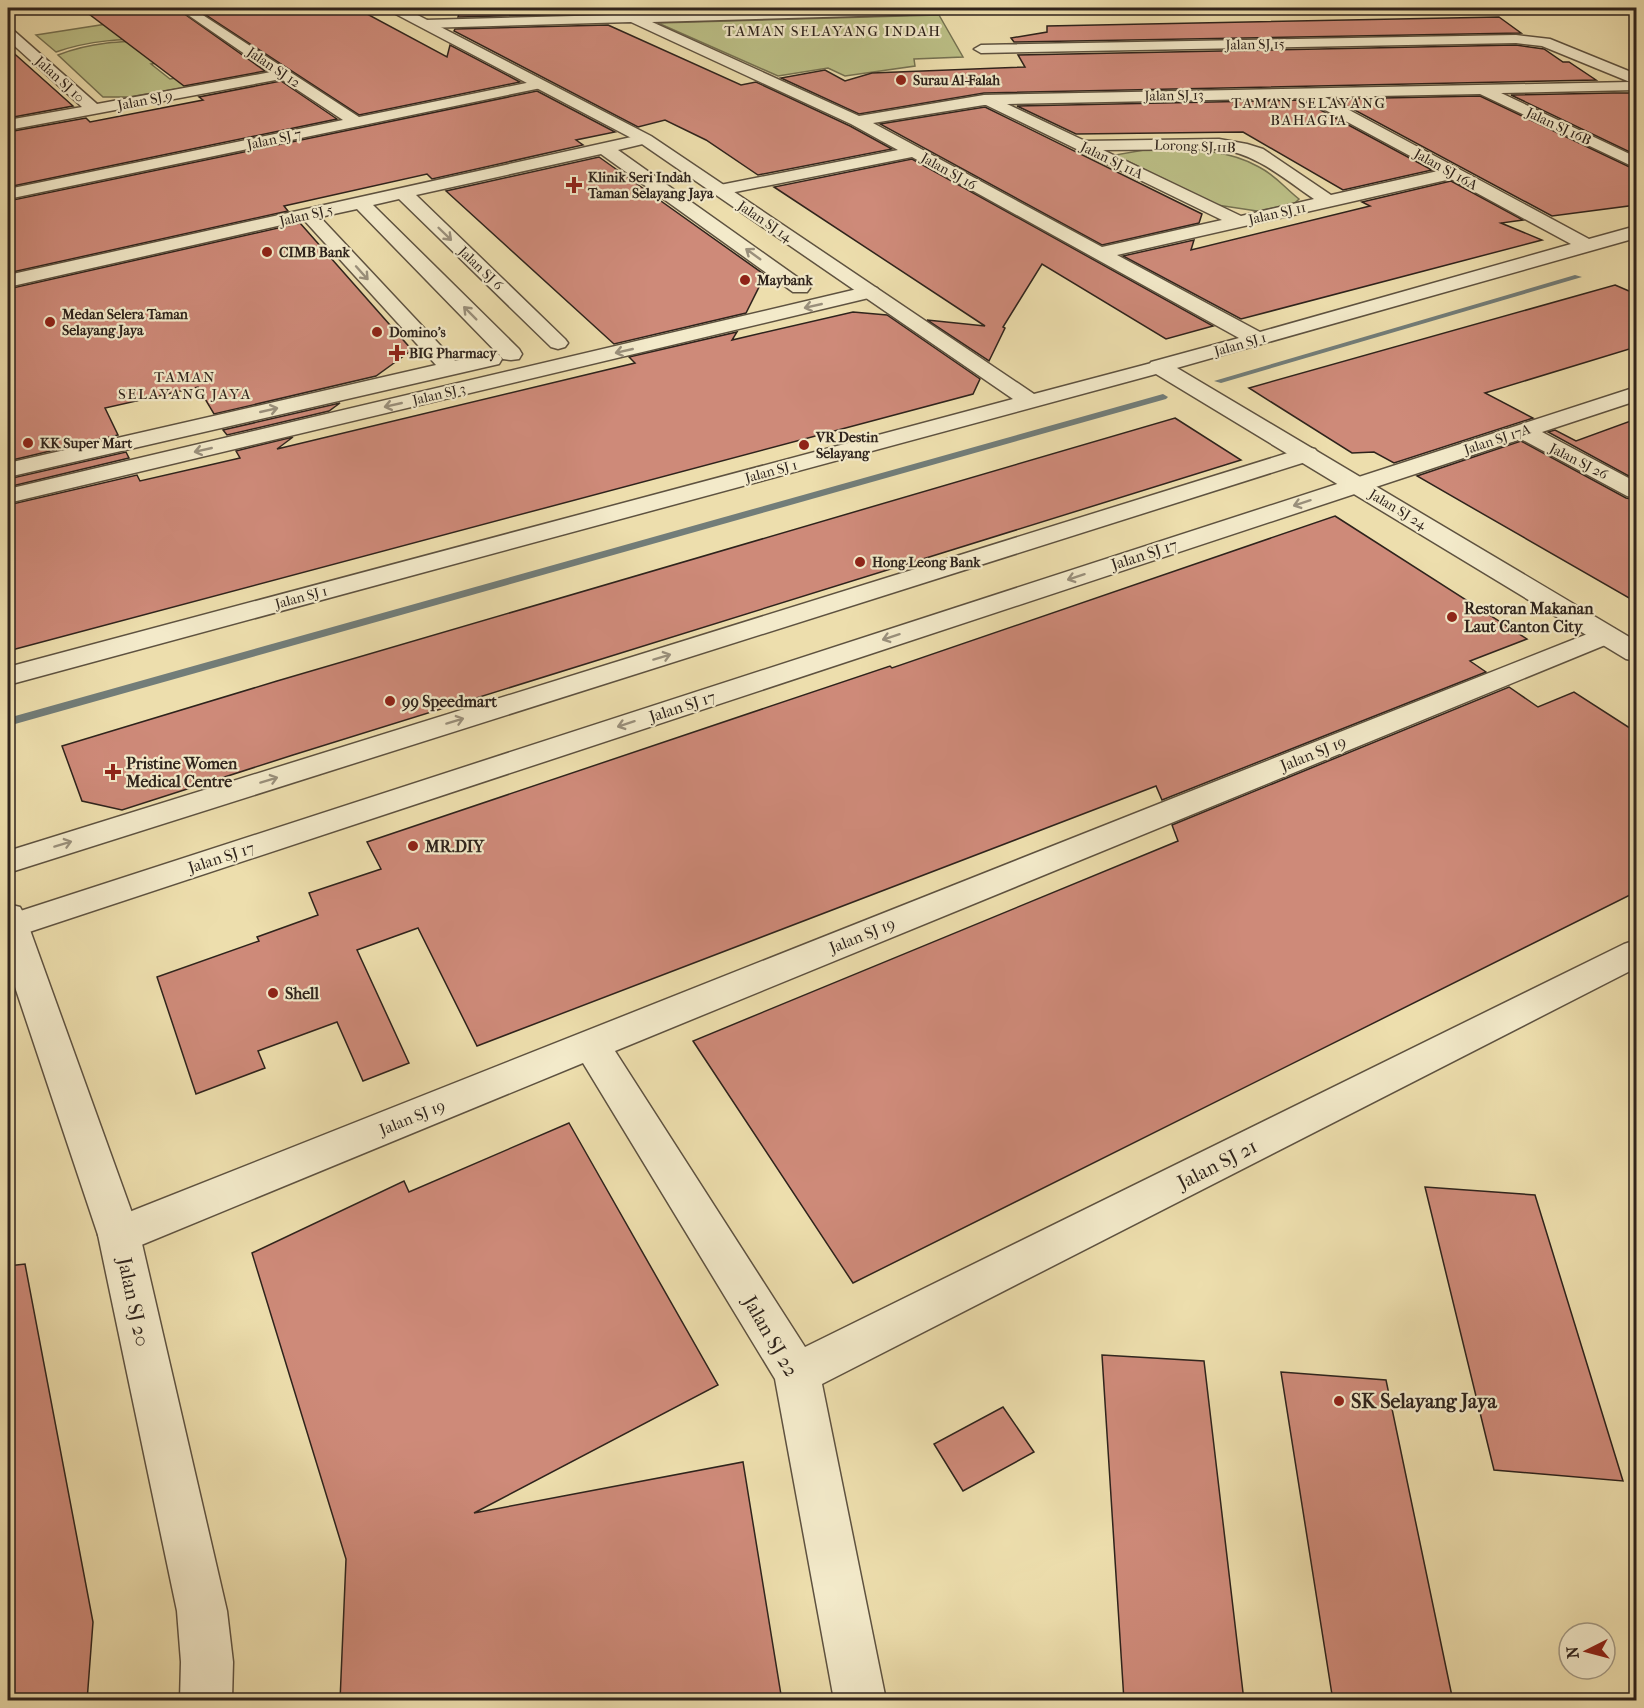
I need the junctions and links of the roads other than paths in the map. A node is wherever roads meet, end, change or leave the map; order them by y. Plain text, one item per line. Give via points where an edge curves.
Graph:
1 (395, 8) edge
2 (188, 10) edge
3 (964, 12) edge
4 (633, 18) junction
5 (425, 24) junction
6 (8, 33) edge
7 (981, 49) dead end
8 (283, 74) junction
9 (1636, 79) edge
10 (542, 84) junction
11 (1636, 86) edge
12 (1481, 89) junction
13 (1306, 93) junction
14 (984, 100) junction
15 (94, 109) junction
16 (857, 121) junction
17 (356, 122) junction
18 (8, 125) edge
19 (645, 139) junction
20 (1082, 145) junction
21 (604, 148) junction
22 (914, 152) junction
23 (1636, 163) edge
24 (1453, 173) junction
25 (720, 190) junction
26 (403, 193) junction
27 (8, 194) edge
28 (1328, 201) junction
29 (360, 202) junction
30 (308, 214) junction
31 (1240, 222) junction
32 (1636, 232) edge
33 (1586, 245) junction
34 (1100, 253) junction
35 (848, 277) junction
36 (8, 281) edge
37 (800, 288) junction
38 (870, 292) junction
39 (720, 306) dead end
40 (581, 338) dead end
41 (1257, 339) junction
42 (558, 343) junction
43 (511, 354) junction
44 (1159, 367) junction
45 (450, 368) junction
46 (1636, 394) edge
47 (1030, 401) junction
48 (1522, 431) junction
49 (1307, 454) junction
50 (8, 470) edge
51 (1357, 485) junction
52 (1636, 491) edge
53 (8, 496) edge
54 (1605, 635) junction
55 (1636, 653) edge
56 (8, 676) edge
57 (8, 862) edge
58 (9, 923) edge
59 (1636, 953) edge
60 (591, 1044) junction
61 (119, 1235) junction
62 (797, 1374) junction
63 (206, 1701) edge
64 (860, 1701) edge

1 - 5 street, Jalan SJ 14
2 - 8 street, Jalan SJ 12
3 - 4 street
4 - 5 street
4 - 16 street, Jalan SJ 16
5 - 10 street, Jalan SJ 14
6 - 15 street, Jalan SJ 10
7 - 9 street, Jalan SJ 15 via 1529,40 1545,42
8 - 15 street, Jalan SJ 9
8 - 17 street, Jalan SJ 12
10 - 17 street, Jalan SJ 7
10 - 19 street, Jalan SJ 14
11 - 12 street, Jalan SJ 13
12 - 13 street, Jalan SJ 13
12 - 23 street, Jalan SJ 16B
13 - 14 street, Jalan SJ 13 via 1003,94
13 - 24 street, Jalan SJ 16A
14 - 16 street, Jalan SJ 13
14 - 20 street, Jalan SJ 11A
15 - 18 street, Jalan SJ 9
16 - 22 street, Jalan SJ 16
17 - 27 street, Jalan SJ 7
19 - 21 street, Jalan SJ 5
19 - 25 street, Jalan SJ 14
20 - 28 street, Lorong SJ 11B via 1241,147 1257,153
20 - 31 street, Jalan SJ 11A
21 - 26 street, Jalan SJ 5
37 -> 21 street
22 - 25 street
22 - 34 street, Jalan SJ 16
24 - 28 street, Jalan SJ 11
24 - 33 street, Jalan SJ 16A
25 - 35 street, Jalan SJ 14
26 - 29 street, Jalan SJ 5
26 -> 42 street, Jalan SJ 6
28 - 31 street, Jalan SJ 11
29 - 30 street, Jalan SJ 5
43 -> 29 street
30 - 36 street, Jalan SJ 5
30 -> 45 street
31 - 34 street, Jalan SJ 11
32 - 33 street, Jalan SJ 1
33 - 41 street, Jalan SJ 1
34 - 41 street, Jalan SJ 16
35 - 37 street
35 - 38 street, Jalan SJ 14
37 - 39 street
38 - 47 street, Jalan SJ 14
38 -> 53 street, Jalan SJ 3
40 - 42 street, Jalan SJ 3
41 - 44 street, Jalan SJ 1
42 - 43 street, Jalan SJ 3
43 - 45 street, Jalan SJ 3
44 - 47 street, Jalan SJ 1
44 - 49 street, Jalan SJ 24
50 -> 45 street, Jalan SJ 3
46 - 48 street, Jalan SJ 17A
47 - 56 street, Jalan SJ 1
48 - 51 street, Jalan SJ 17A
48 - 52 street, Jalan SJ 26
49 - 51 street, Jalan SJ 24
57 -> 49 street
51 - 54 street, Jalan SJ 24
51 -> 58 street, Jalan SJ 17
54 - 55 street, Jalan SJ 24
54 - 60 street, Jalan SJ 19
58 - 61 street, Jalan SJ 20
59 - 62 street, Jalan SJ 21
60 - 61 street, Jalan SJ 19
60 - 62 street, Jalan SJ 22
61 - 63 street, Jalan SJ 20 via 202,1611
62 - 64 street, Jalan SJ 22

